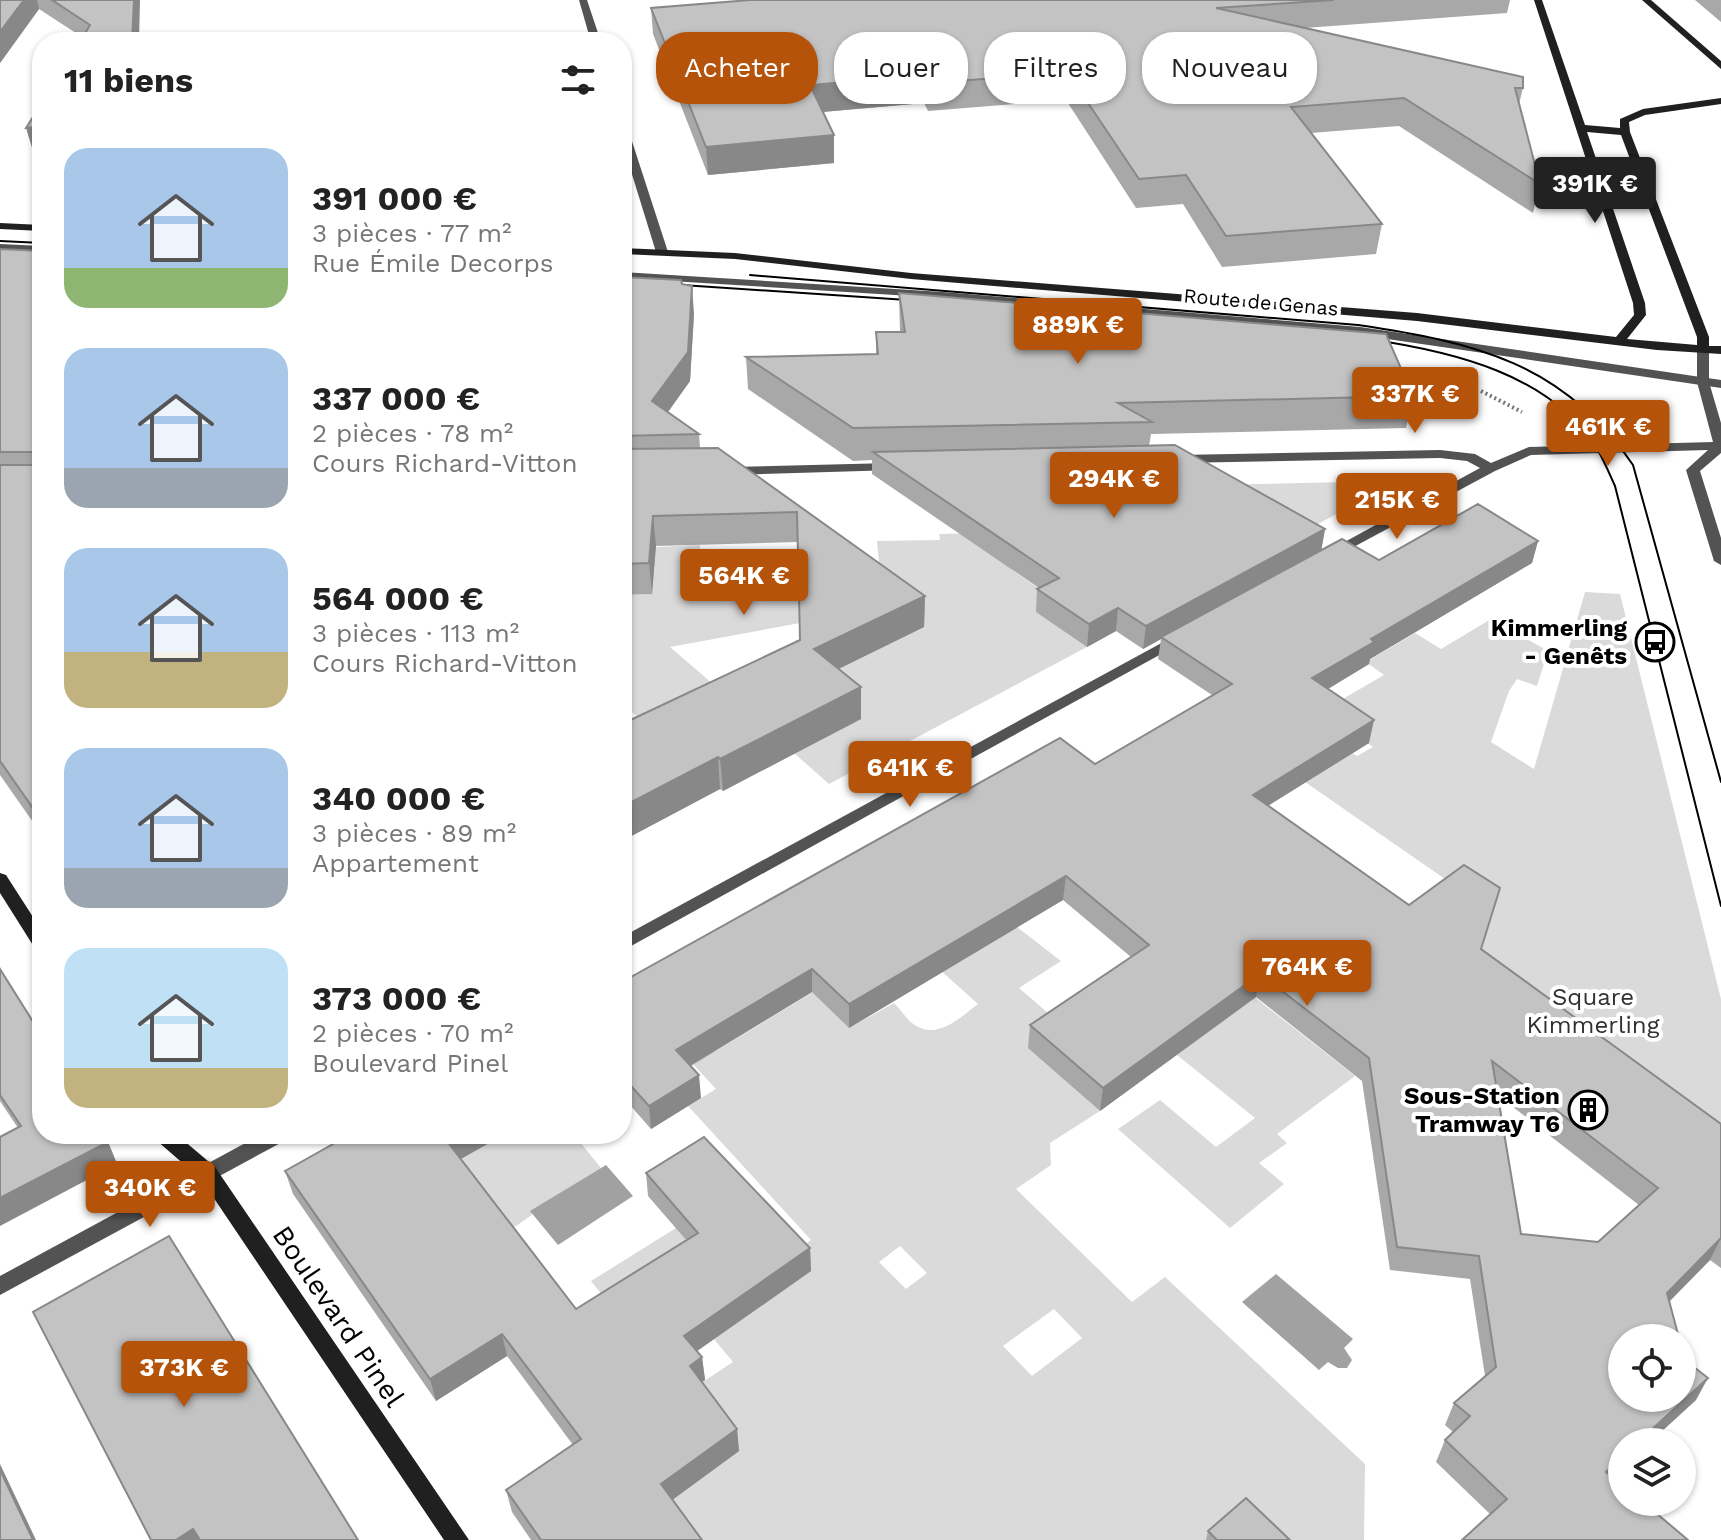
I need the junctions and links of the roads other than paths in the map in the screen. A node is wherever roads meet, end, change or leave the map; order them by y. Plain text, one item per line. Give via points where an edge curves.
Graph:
1 (583, 0) edge
2 (1538, 0) edge
3 (1646, 0) edge
4 (593, 32) edge
5 (1721, 66) edge
6 (1721, 101) edge
7 (1721, 109) edge
8 (1654, 110) junction
9 (1581, 128) junction
10 (1625, 132) junction
11 (632, 158) edge
12 (0, 226) edge
13 (32, 228) edge
14 (0, 247) edge
15 (32, 249) edge
16 (632, 251) edge
17 (662, 252) junction
18 (632, 276) edge
19 (1620, 340) junction
20 (1703, 349) junction
21 (1721, 350) edge
22 (1703, 382) junction
23 (1721, 384) edge
24 (1721, 446) edge
25 (1171, 460) edge
26 (905, 466) edge
27 (1490, 468) junction
28 (716, 471) edge
29 (1323, 560) edge
30 (1721, 561) edge
31 (1193, 631) edge
32 (0, 879) edge
33 (32, 929) edge
34 (632, 940) edge
35 (175, 1144) edge
36 (261, 1144) edge
37 (208, 1173) junction
38 (0, 1286) edge
39 (457, 1540) edge

1 - 4 street
2 - 9 street
3 - 5 street
6 - 8 street
7 - 8 street
8 - 10 street via 1630,116 1624,121
9 - 10 street
9 - 19 street via 1639,303 1636,325
10 - 20 street via 1703,337
11 - 17 street
12 - 13 street
14 - 15 street
16 - 17 street, Route de Genas
17 - 19 street, Route de Genas via 1417,317
18 - 22 street, Route de Genas via 927,294 1360,331
19 - 20 street, Route de Genas
20 - 21 street, Route de Genas
20 - 22 street
22 - 23 street, Route de Genas
22 - 24 street
24 - 27 street via 1529,451
24 - 30 street via 1693,470
25 - 27 street via 1440,454 1470,457
26 - 28 street
27 - 29 street
31 - 34 street
32 - 33 street
35 - 37 street, Boulevard Pinel
36 - 37 street
37 - 38 street
37 - 39 street, Boulevard Pinel

